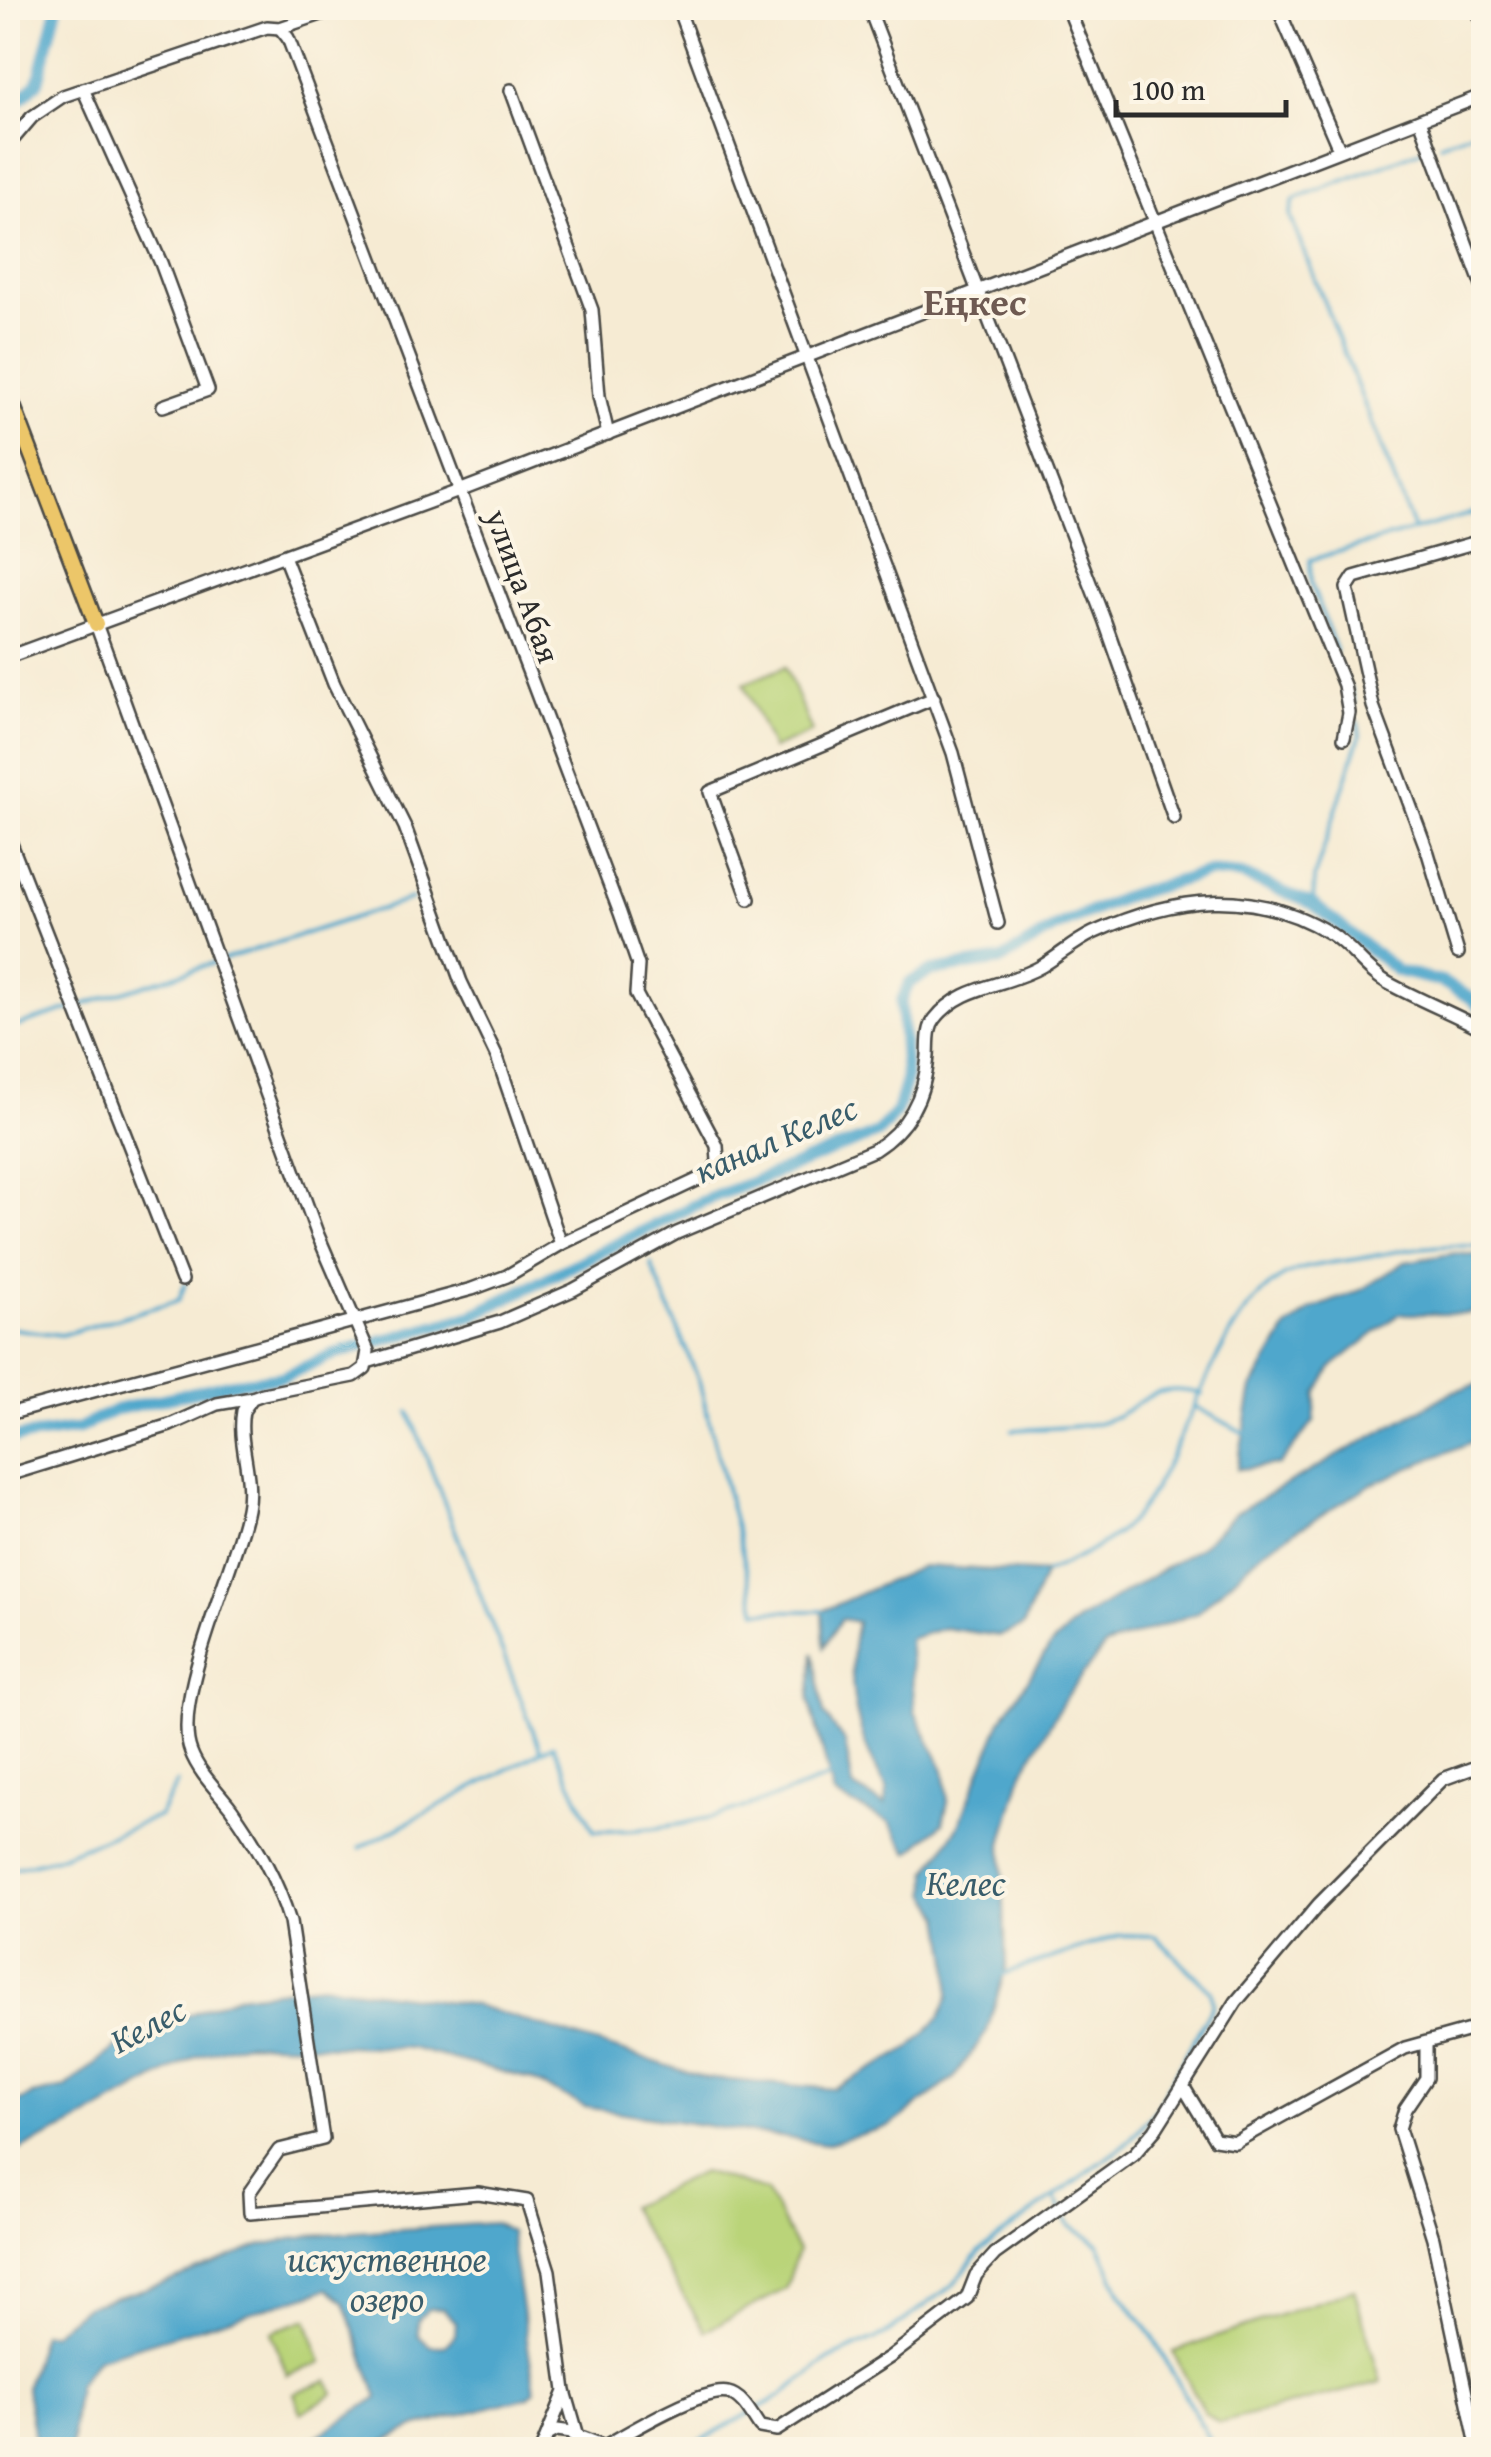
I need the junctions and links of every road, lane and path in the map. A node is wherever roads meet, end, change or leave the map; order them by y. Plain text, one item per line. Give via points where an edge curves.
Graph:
1 (339, 8) edge
2 (678, 8) edge
3 (869, 8) edge
4 (1068, 8) edge
5 (1278, 8) edge
6 (1475, 8) edge
7 (1484, 27) edge
8 (280, 28) junction
9 (83, 89) junction
10 (511, 90) dead end
11 (1484, 95) edge
12 (1420, 120) junction
13 (8, 145) edge
14 (1339, 149) junction
15 (1154, 220) junction
16 (976, 290) junction
17 (1484, 291) edge
18 (806, 358) junction
19 (8, 393) edge
20 (164, 406) dead end
21 (608, 434) junction
22 (459, 491) junction
23 (1484, 540) edge
24 (284, 556) junction
25 (96, 624) junction
26 (8, 657) edge
27 (934, 698) junction
28 (1373, 706) junction
29 (1349, 713) junction
30 (1344, 738) dead end
31 (1174, 818) dead end
32 (8, 836) edge
33 (749, 899) dead end
34 (998, 922) dead end
35 (1458, 952) dead end
36 (1484, 1030) edge
37 (562, 1244) junction
38 (182, 1280) dead end
39 (360, 1326) junction
40 (368, 1357) junction
41 (252, 1398) junction
42 (8, 1414) edge
43 (8, 1475) edge
44 (1484, 1764) edge
45 (1484, 2026) edge
46 (1426, 2044) junction
47 (1183, 2086) junction
48 (565, 2392) junction
49 (578, 2436) junction
50 (542, 2445) edge
51 (602, 2448) edge
52 (584, 2450) edge
53 (1478, 2450) edge

1 - 8 street
2 - 18 street
3 - 16 street
4 - 15 street
5 - 14 street
6 - 7 street
8 - 9 street
8 - 22 street, улица Абая
9 - 13 street via 44,107
9 - 20 street via 161,262 208,390
10 - 21 street via 592,310
11 - 12 street
12 - 14 street
12 - 17 street
14 - 15 street
15 - 16 street
15 - 29 street via 1326,638
16 - 18 street
16 - 31 street
18 - 21 street
18 - 27 street
19 - 25 main road
21 - 22 street
22 - 24 street
22 - 37 street, улица Абая via 632,948 636,994 719,1158 712,1173
23 - 28 street via 1349,581 1349,613
24 - 25 street
24 - 37 street via 334,684 405,827
25 - 26 street
25 - 39 street via 317,1232
27 - 33 street via 710,792
27 - 34 street
28 - 29 street
28 - 35 street
29 - 30 street
32 - 38 street
36 - 40 street via 1388,983 1330,934 1269,906 1202,900 1120,923 1039,968 984,985 937,1016 917,1105 874,1150 677,1233 500,1322
37 - 39 street via 507,1276
39 - 40 street
39 - 42 street
40 - 41 street via 361,1372 343,1381
41 - 43 street
41 - 48 street via 241,1416 248,1508 202,1650 187,1731 195,1760 279,1886 322,2139 279,2150 249,2193 250,2213 478,2193 527,2202 549,2271
44 - 47 street via 1443,1778 1318,1904 1236,2002
45 - 46 street
46 - 47 street via 1405,2048 1235,2142 1215,2139
46 - 53 street via 1426,2078 1399,2129 1432,2238
47 - 51 street via 1134,2154 995,2254 967,2298 778,2430 760,2428 728,2393 708,2394
48 - 49 street
48 - 50 street
49 - 50 street via 557,2430
49 - 51 street
49 - 52 street

